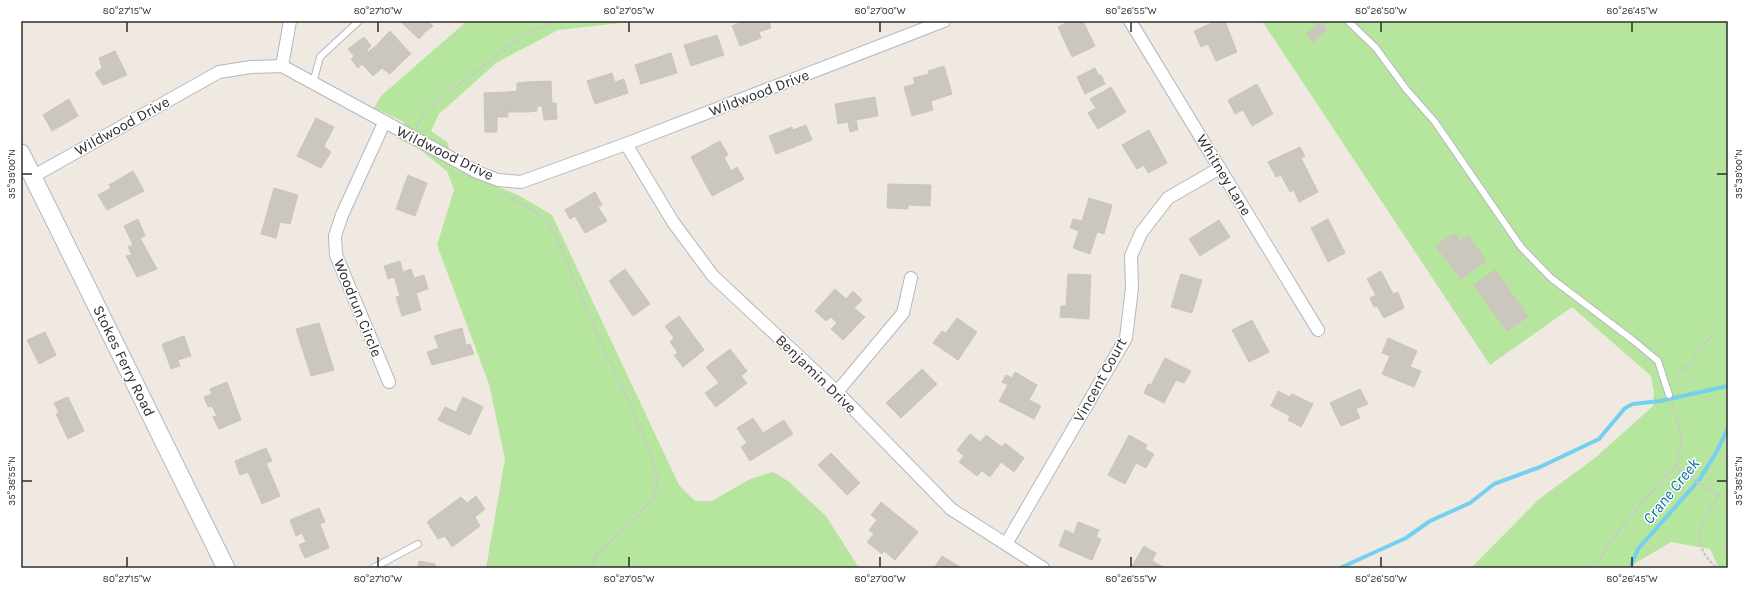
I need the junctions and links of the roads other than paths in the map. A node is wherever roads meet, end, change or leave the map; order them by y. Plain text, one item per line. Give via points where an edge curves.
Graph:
1 (290, 21) edge
2 (359, 21) edge
3 (944, 21) edge
4 (1130, 21) edge
5 (1348, 21) edge
6 (282, 66) junction
7 (313, 83) junction
8 (384, 123) junction
9 (626, 144) junction
10 (21, 153) edge
11 (1220, 168) junction
12 (32, 176) junction
13 (911, 278) dead end
14 (1318, 330) dead end
15 (388, 382) dead end
16 (837, 392) junction
17 (1670, 394) road end
18 (418, 544) dead end
19 (1006, 544) junction
20 (226, 568) edge
21 (373, 568) edge
22 (1043, 568) edge

1 - 6 street
2 - 7 lane via 320,57
3 - 9 street, Wildwood Drive
4 - 11 street, Whitney Lane
5 - 17 lane via 1376,48 1406,89 1435,122 1521,247 1551,278 1658,361
6 - 7 street, Wildwood Drive
6 - 12 street, Wildwood Drive via 251,66 219,72
7 - 8 street, Wildwood Drive
8 - 9 street, Wildwood Drive via 477,172 498,180 521,182
8 - 15 street, Woodrun Circle via 335,236 336,255
9 - 16 street, Benjamin Drive via 673,222 714,276
10 - 12 street, Stokes Ferry Road
11 - 14 street, Whitney Lane
11 - 19 street, Vincent Court via 1168,198 1140,232 1131,256 1132,288 1126,338
12 - 20 street, Stokes Ferry Road
13 - 16 street via 903,313
16 - 19 street, Benjamin Drive via 951,509
18 - 21 lane
19 - 22 street, Benjamin Drive

